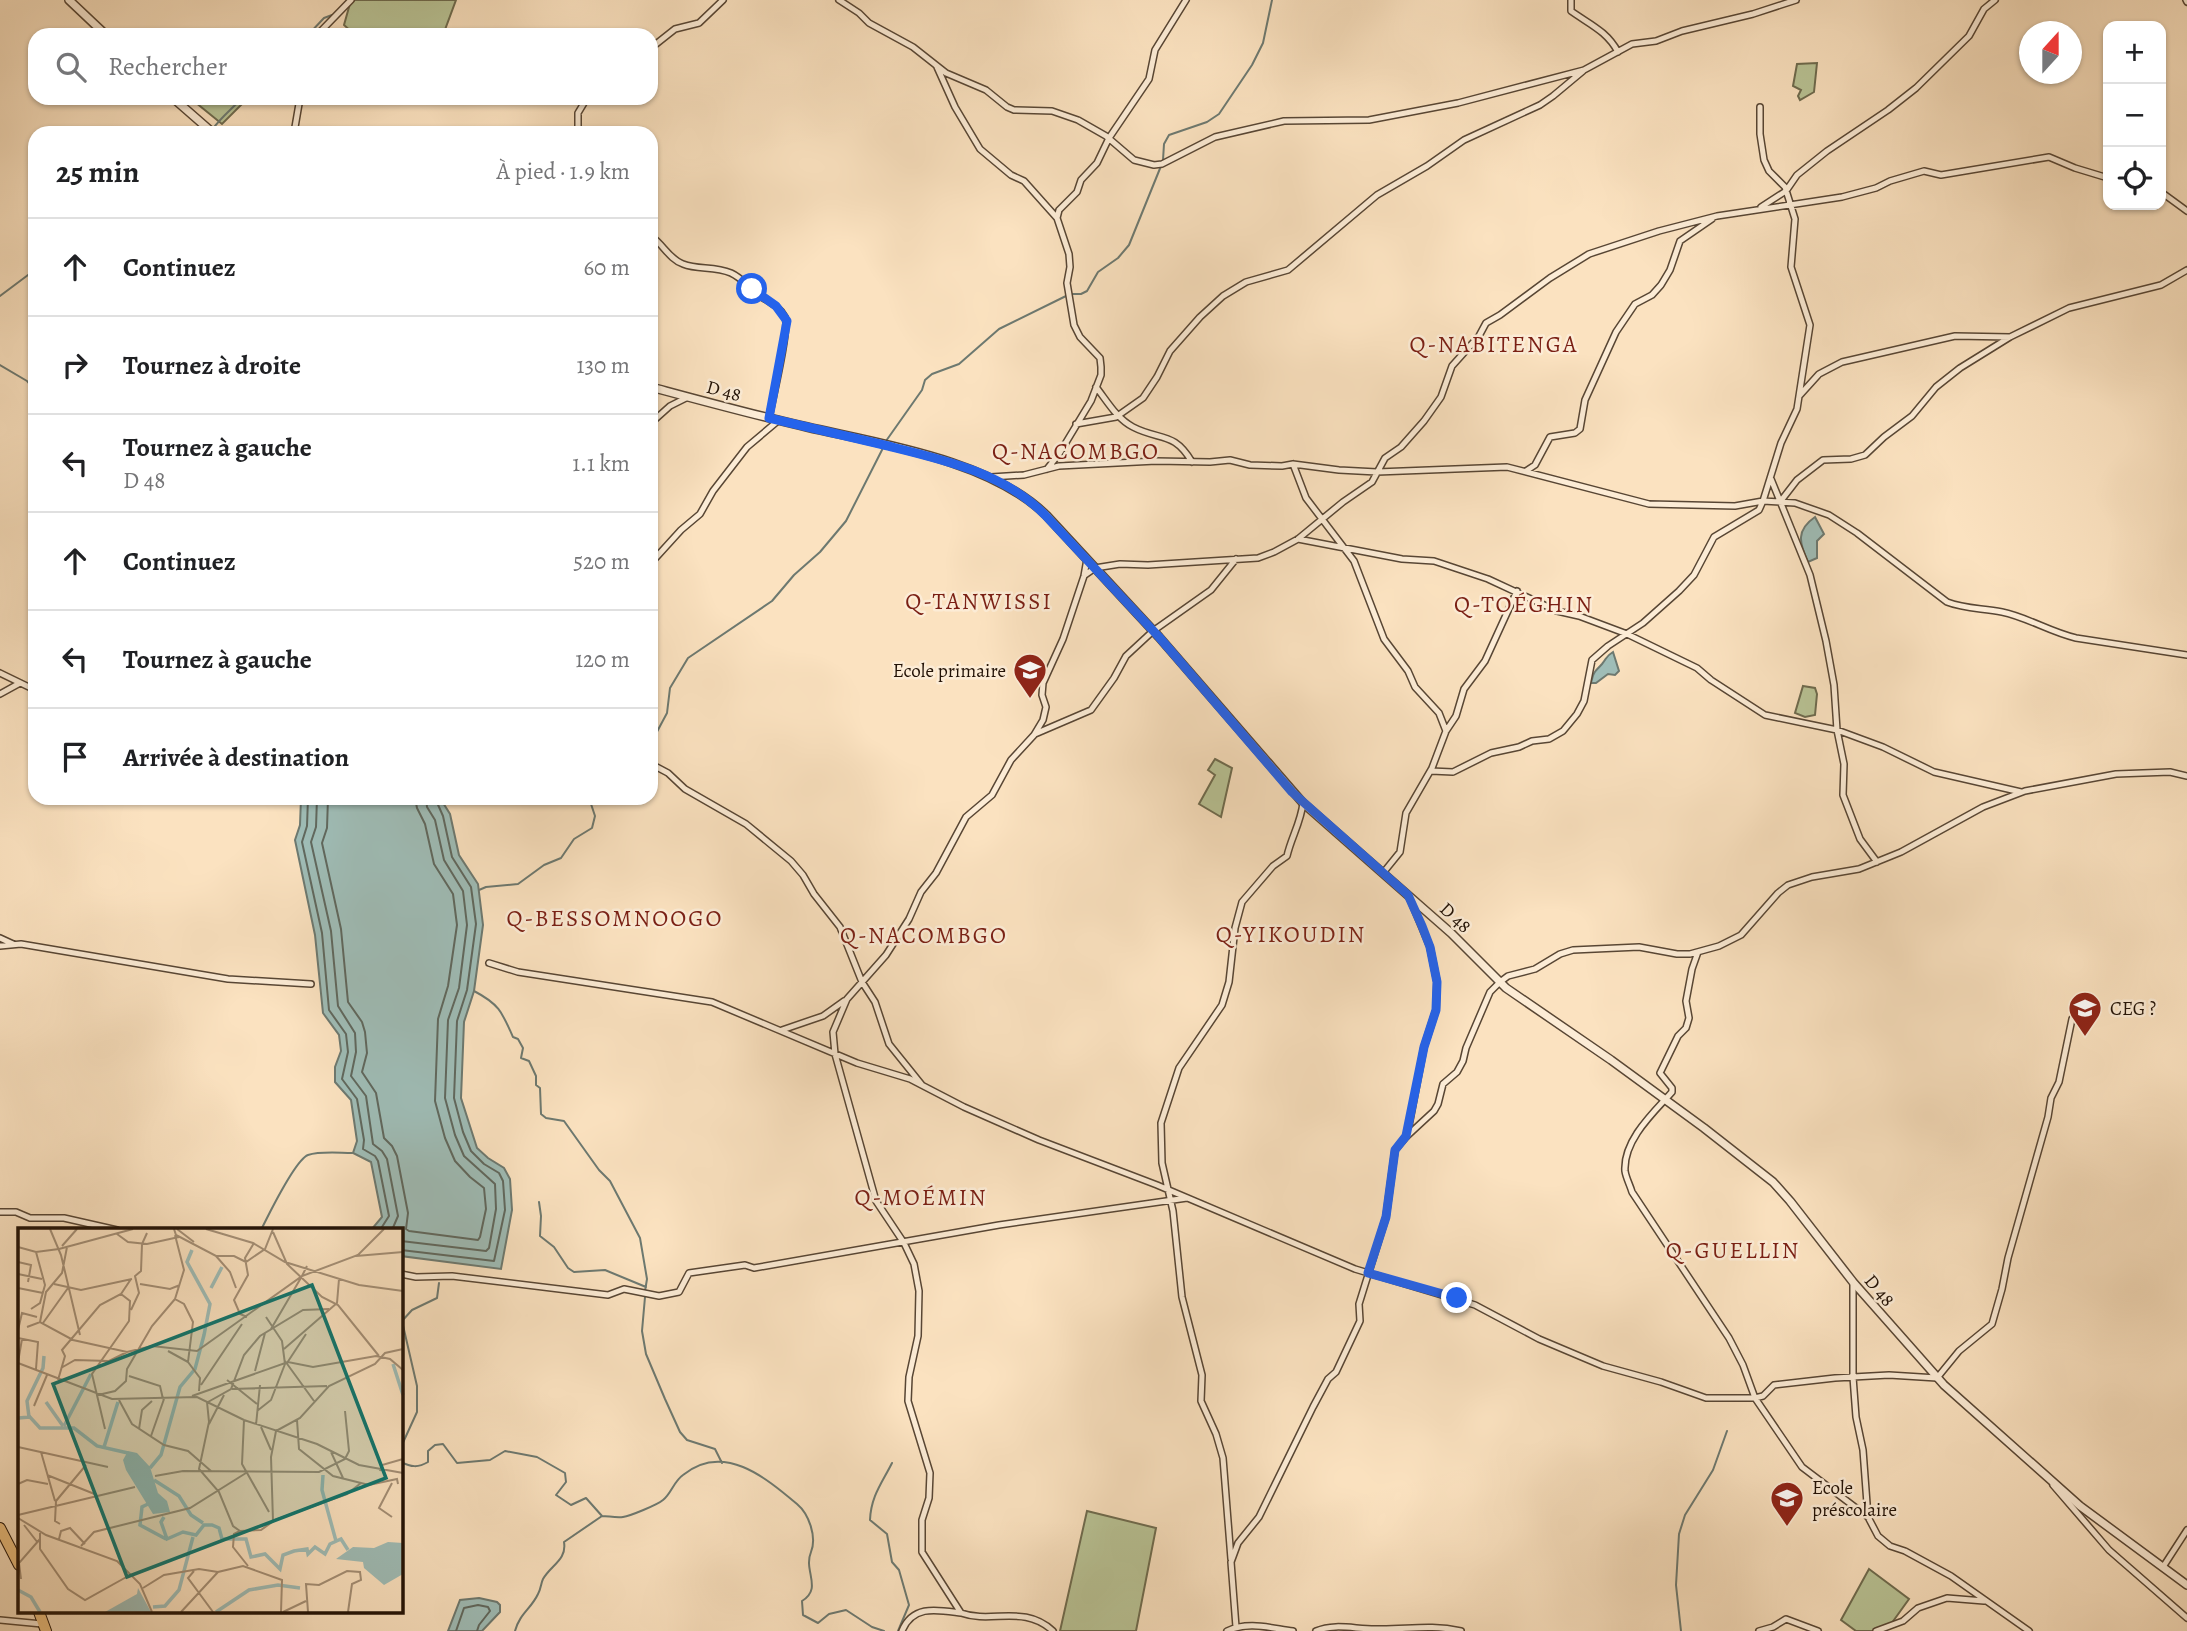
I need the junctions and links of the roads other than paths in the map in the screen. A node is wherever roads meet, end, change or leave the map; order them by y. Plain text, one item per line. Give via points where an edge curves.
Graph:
1 (69, 0) edge
2 (351, 0) edge
3 (723, 0) edge
4 (839, 0) edge
5 (1186, 0) edge
6 (1571, 0) edge
7 (1796, 0) edge
8 (1995, 0) edge
9 (99, 28) edge
10 (324, 28) edge
11 (658, 42) edge
12 (1618, 51) junction
13 (937, 67) junction
14 (1584, 69) junction
15 (181, 105) edge
16 (299, 105) edge
17 (583, 105) edge
18 (1760, 107) dead end
19 (205, 126) edge
20 (295, 126) edge
21 (578, 126) edge
22 (1109, 138) junction
23 (2103, 176) edge
24 (1786, 191) junction
25 (2166, 196) edge
26 (1790, 204) junction
27 (1761, 207) junction
28 (2187, 211) edge
29 (1717, 216) junction
30 (1057, 218) junction
31 (658, 243) edge
32 (2187, 270) edge
33 (2011, 337) junction
34 (1096, 387) junction
35 (658, 389) edge
36 (1800, 395) junction
37 (688, 397) junction
38 (1118, 416) junction
39 (658, 417) edge
40 (769, 418) junction
41 (779, 420) junction
42 (1076, 424) junction
43 (1192, 462) junction
44 (1293, 464) junction
45 (1047, 469) junction
46 (1526, 471) junction
47 (1377, 472) junction
48 (987, 477) junction
49 (1770, 480) junction
50 (1763, 501) junction
51 (1780, 502) junction
52 (1321, 519) junction
53 (1298, 539) junction
54 (1346, 548) junction
55 (658, 555) edge
56 (1087, 559) junction
57 (1236, 559) junction
58 (1095, 568) junction
59 (1084, 576) junction
60 (1517, 591) junction
61 (1153, 631) junction
62 (1627, 634) junction
63 (2187, 654) edge
64 (0, 673) edge
65 (20, 683) junction
66 (28, 687) edge
67 (0, 694) edge
68 (1837, 730) junction
69 (1446, 731) junction
70 (1034, 735) junction
71 (658, 768) edge
72 (1431, 771) junction
73 (2187, 776) edge
74 (2021, 793) junction
75 (1303, 803) junction
76 (1877, 862) junction
77 (1383, 873) junction
78 (1408, 895) junction
79 (0, 938) edge
80 (13, 944) junction
81 (0, 946) edge
82 (1698, 952) junction
83 (489, 963) dead end
84 (862, 982) junction
85 (1500, 982) junction
86 (311, 984) dead end
87 (847, 999) junction
88 (2072, 1019) dead end
89 (782, 1030) junction
90 (835, 1054) junction
91 (924, 1087) junction
92 (1664, 1099) junction
93 (1406, 1136) junction
94 (1168, 1189) junction
95 (1188, 1198) junction
96 (1171, 1200) junction
97 (0, 1212) edge
98 (107, 1228) edge
99 (904, 1243) junction
100 (1368, 1273) junction
101 (402, 1274) edge
102 (1853, 1282) junction
103 (1853, 1377) junction
104 (1937, 1378) junction
105 (1755, 1398) junction
106 (2050, 1481) junction
107 (1868, 1517) junction
108 (0, 1528) edge
109 (2187, 1530) edge
110 (18, 1562) edge
111 (1231, 1562) junction
112 (2163, 1567) junction
113 (2187, 1585) edge
114 (1987, 1601) junction
115 (961, 1613) junction
116 (2187, 1618) edge
117 (0, 1620) edge
118 (1236, 1627) junction
119 (45, 1628) edge
120 (902, 1631) edge
121 (1053, 1631) edge
122 (1227, 1631) edge
123 (1293, 1631) edge
124 (1316, 1631) edge
125 (1461, 1631) edge
126 (1759, 1631) edge
127 (1818, 1631) edge
128 (1876, 1631) edge
129 (2029, 1631) edge

1 - 9 street
2 - 10 street
3 - 11 street via 699,23 675,29
4 - 13 street
5 - 22 street via 1155,50 1149,79
6 - 12 street via 1571,11 1603,31
7 - 12 street
8 - 24 street via 1983,9 1969,36 1916,88 1827,150 1797,175
12 - 14 street
13 - 22 street via 986,90 1014,110 1052,111
13 - 30 street via 981,149 1024,181
14 - 22 street via 1458,103 1369,120 1283,121 1216,137 1162,164 1134,160
14 - 38 street via 1540,105 1464,140 1377,195 1288,270 1246,282 1223,296 1170,351 1143,398
15 - 19 street
16 - 20 street
17 - 21 street
18 - 24 street via 1764,160
22 - 30 street via 1097,163
23 - 26 street via 2049,157 1941,175 1924,172 1842,197
24 - 26 street
24 - 27 street
25 - 28 street
26 - 27 street
26 - 36 street via 1795,219 1791,267 1810,325
27 - 29 street
29 - 46 street via 1680,241 1661,285 1635,304 1616,332 1585,400 1580,429 1550,437 1535,465
29 - 47 street via 1589,254 1486,323 1452,366 1441,397 1424,421 1385,458
30 - 34 street via 1069,254 1066,283 1074,325 1100,358
31 - 40 street via 684,265 732,273 784,315 787,331
32 - 33 street via 2161,285 2069,308
33 - 36 street via 1955,336 1842,362 1819,374
33 - 51 street via 1959,368 1865,455 1823,460 1797,480
34 - 38 street
34 - 42 street
35 - 37 street, D 48
36 - 49 street
37 - 39 street
37 - 40 street, D 48
38 - 42 street
38 - 43 street via 1133,427 1176,442
40 - 41 street, D 48
41 - 48 street, D 48 via 966,467
41 - 55 street via 747,447 700,514
42 - 45 street
43 - 44 street
43 - 45 street
44 - 47 street
44 - 52 street via 1306,498
45 - 48 street via 1009,478
46 - 47 street via 1472,467
46 - 50 street via 1649,504 1735,506
47 - 52 street via 1372,482
48 - 56 street, D 48 via 1037,506
49 - 50 street
49 - 51 street
50 - 51 street
50 - 62 street via 1759,510 1714,537 1694,575
51 - 63 street via 1829,515 1947,602 1963,608 2003,612 2076,638
51 - 68 street via 1816,597 1834,685
52 - 53 street
52 - 54 street
53 - 54 street
53 - 57 street via 1264,556
54 - 60 street via 1447,565
54 - 69 street via 1384,639 1415,687 1439,713
56 - 58 street, D 48
56 - 59 street
57 - 58 street
57 - 61 street via 1204,595
58 - 59 street
58 - 61 street, D 48
59 - 70 street via 1042,683 1046,707
60 - 62 street via 1558,611
60 - 69 street
61 - 70 street via 1126,656 1090,710
61 - 75 street, D 48
62 - 68 street via 1697,668 1765,715
62 - 72 street via 1592,660 1584,701 1555,737 1491,753 1453,772
64 - 65 street
65 - 66 street
65 - 67 street
68 - 74 street via 1934,772
68 - 76 street via 1844,764 1843,795 1860,839
69 - 72 street
70 - 84 street via 1012,760 992,796 965,817 909,919
71 - 84 street via 746,824 791,861 840,927
72 - 77 street via 1406,813 1400,852
73 - 74 street via 2170,772 2116,774
74 - 76 street via 1983,807
75 - 77 street, D 48
75 - 94 street via 1287,856 1273,866 1239,909 1222,1005 1179,1068 1163,1112
76 - 82 street via 1788,885 1741,935
77 - 78 street, D 48
78 - 85 street, D 48
78 - 93 street via 1430,947 1437,982 1436,1010
79 - 80 street
80 - 81 street
80 - 86 street via 229,979
82 - 85 street via 1677,954 1639,947 1573,950
82 - 92 street via 1689,981 1686,1028 1660,1073 1672,1088
83 - 89 street via 518,972 712,1002
84 - 87 street
84 - 91 street via 875,1002 889,1044
85 - 92 street, D 48
85 - 93 street via 1490,992 1463,1061 1443,1084 1434,1111
87 - 89 street via 823,1016
87 - 90 street via 833,1032
88 - 104 street via 1992,1324 1959,1351
89 - 90 street
90 - 91 street
90 - 99 street via 876,1201
91 - 94 street via 1039,1140
92 - 102 street, D 48 via 1773,1182
92 - 105 street via 1639,1130 1625,1174 1659,1235 1729,1338
93 - 100 street via 1395,1150 1386,1217
94 - 95 street
94 - 96 street
95 - 96 street
95 - 100 street
96 - 99 street
96 - 111 street via 1182,1297 1202,1375 1201,1401 1223,1458
97 - 98 street
99 - 101 street via 754,1268 745,1265 689,1273 678,1292 659,1296 624,1289 608,1295
99 - 115 street via 919,1291 908,1401 930,1473 922,1552
100 - 105 street via 1475,1305 1603,1366 1706,1398
100 - 111 street via 1359,1304 1360,1321 1350,1344
102 - 103 street
102 - 104 street, D 48
103 - 104 street
103 - 105 street via 1774,1385
103 - 107 street
104 - 106 street, D 48
105 - 107 street via 1802,1467
106 - 112 street, D 48
106 - 116 street via 2109,1550
107 - 114 street via 1878,1536 1890,1546 1951,1576
108 - 110 highway
109 - 112 street
111 - 118 street
112 - 113 street, D 48
114 - 128 street via 1947,1598
114 - 129 street
115 - 120 street via 928,1609 911,1616
115 - 121 street via 1018,1615
117 - 119 street
118 - 122 street
118 - 123 street
124 - 125 street via 1328,1626
126 - 127 street via 1786,1619

